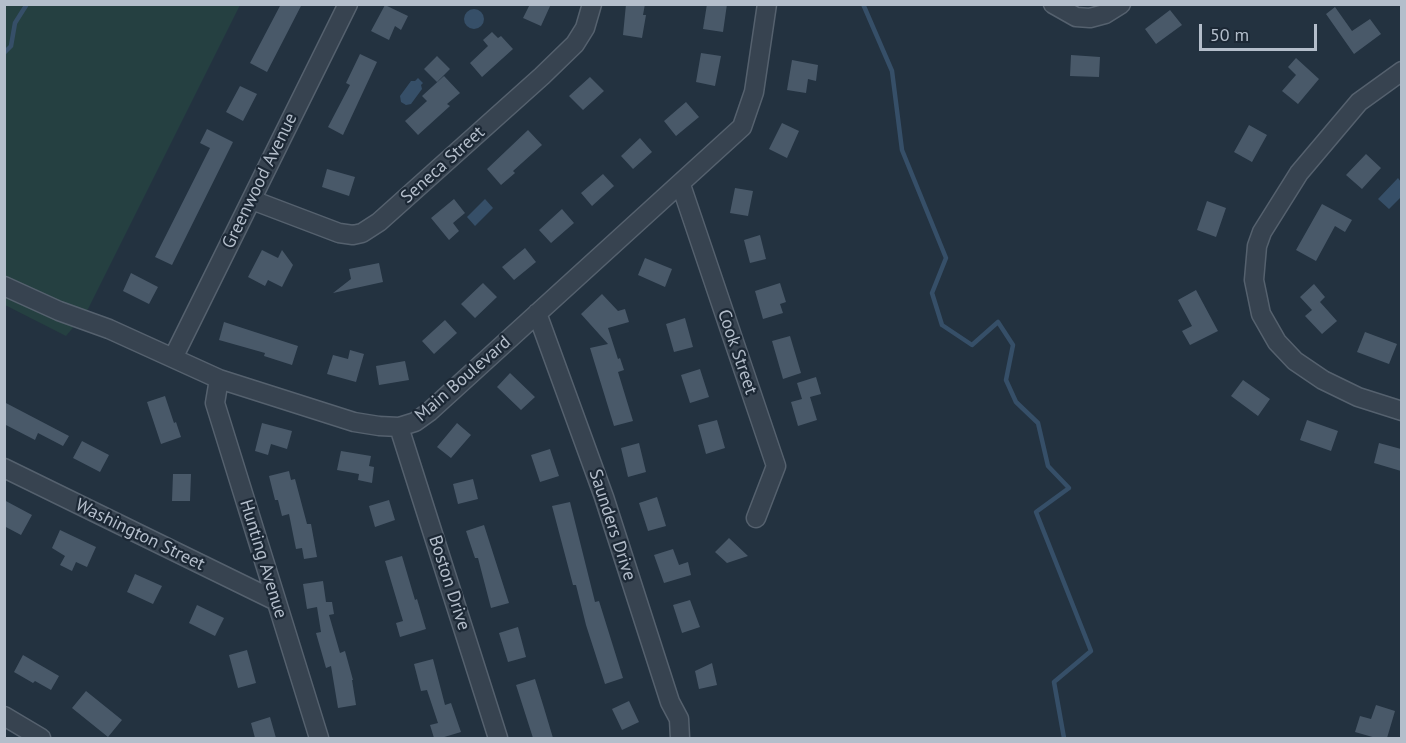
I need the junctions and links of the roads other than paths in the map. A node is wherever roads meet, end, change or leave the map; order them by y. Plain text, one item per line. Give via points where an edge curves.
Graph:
1 (348, 4) edge
2 (592, 4) edge
3 (767, 4) edge
4 (1053, 4) edge
5 (1121, 4) edge
6 (1401, 71) edge
7 (681, 185) junction
8 (252, 200) junction
9 (4, 286) edge
10 (537, 313) junction
11 (172, 358) junction
12 (219, 379) junction
13 (1401, 411) edge
14 (399, 427) junction
15 (4, 468) edge
16 (756, 518) dead end
17 (276, 601) junction
18 (4, 716) edge
19 (41, 738) edge
20 (319, 738) edge
21 (498, 738) edge
22 (680, 738) edge

1 - 8 street, Greenwood Avenue
2 - 8 street, Seneca Street via 575,44 414,192 362,233 339,233
3 - 7 street, Main Boulevard via 754,92 742,128
4 - 5 street via 1076,17 1090,18
6 - 13 street via 1359,102 1299,173 1262,232 1254,280 1261,314 1277,342 1295,361 1358,398
7 - 10 street, Main Boulevard
7 - 16 street, Cook Street via 776,466
8 - 11 street, Greenwood Avenue
9 - 11 street, Main Boulevard
10 - 14 street, Main Boulevard via 429,412
10 - 22 street, Saunders Drive via 679,719
11 - 12 street, Main Boulevard
12 - 14 street, Main Boulevard via 354,422
12 - 17 street, Hunting Avenue via 215,403
14 - 21 street, Boston Drive
15 - 17 street, Washington Street
17 - 20 street, Hunting Avenue
18 - 19 street

